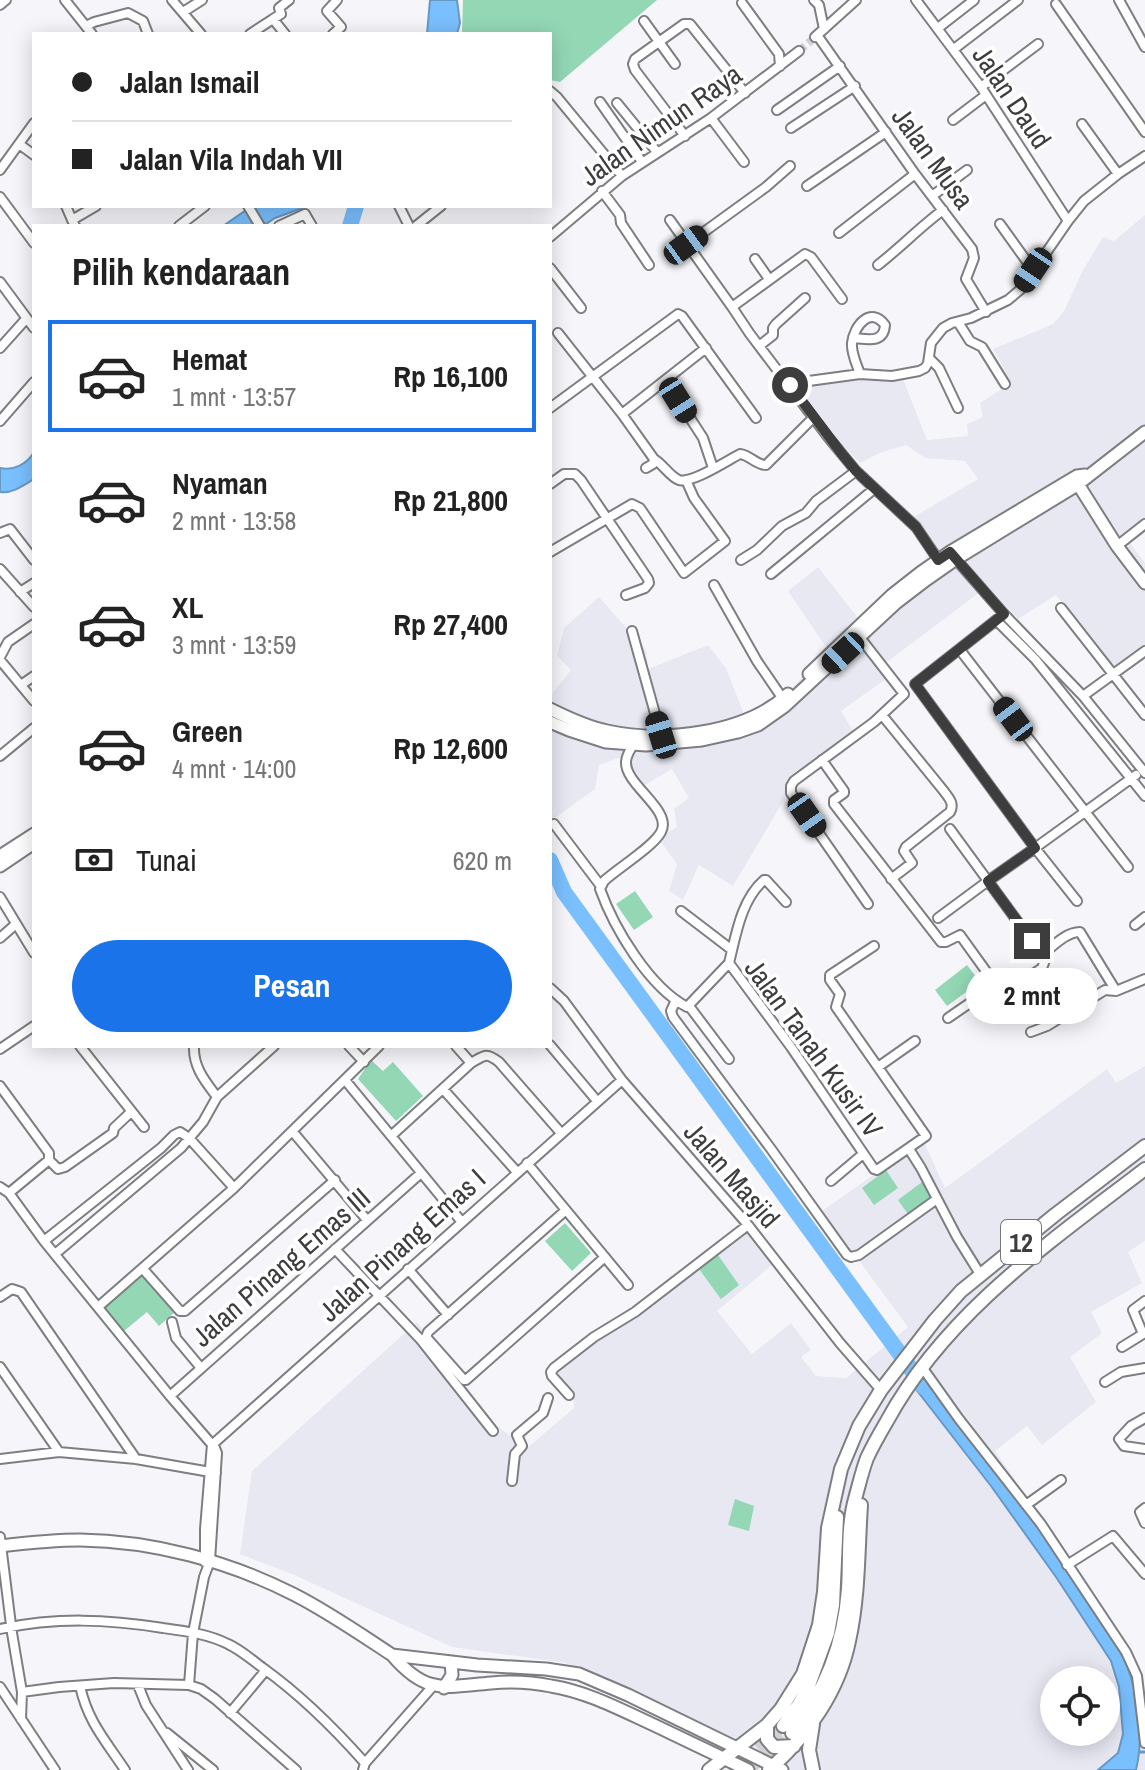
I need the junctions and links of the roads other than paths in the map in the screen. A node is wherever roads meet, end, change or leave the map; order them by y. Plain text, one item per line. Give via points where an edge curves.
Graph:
1 (6, 0) edge
2 (65, 0) edge
3 (172, 0) edge
4 (202, 0) edge
5 (289, 0) edge
6 (337, 0) edge
7 (814, 0) edge
8 (856, 0) edge
9 (916, 0) edge
10 (974, 0) edge
11 (1018, 0) edge
12 (1119, 0) edge
13 (742, 3) dead end
14 (1056, 4) dead end
15 (0, 5) edge
16 (183, 12) junction
17 (273, 19) junction
18 (644, 21) dead end
19 (938, 28) junction
20 (89, 30) edge
21 (147, 32) edge
22 (199, 32) edge
23 (253, 32) edge
24 (283, 32) edge
25 (335, 32) edge
26 (818, 34) junction
27 (658, 42) junction
28 (1038, 44) dead end
29 (1145, 47) edge
30 (954, 49) junction
31 (799, 51) tunnel mouth
32 (675, 64) dead end
33 (780, 66) junction
34 (840, 66) junction
35 (855, 86) junction
36 (984, 91) junction
37 (552, 93) edge
38 (745, 93) junction
39 (600, 102) dead end
40 (617, 103) dead end
41 (777, 110) dead end
42 (711, 118) junction
43 (953, 120) dead end
44 (1082, 124) dead end
45 (32, 126) edge
46 (791, 128) dead end
47 (886, 132) junction
48 (1145, 132) edge
49 (685, 136) junction
50 (19, 144) junction
51 (657, 152) junction
52 (32, 154) edge
53 (1145, 156) edge
54 (642, 162) junction
55 (744, 162) dead end
56 (790, 166) dead end
57 (0, 170) edge
58 (967, 170) dead end
59 (915, 174) junction
60 (1118, 174) junction
61 (622, 176) junction
62 (807, 186) dead end
63 (602, 191) junction
64 (932, 196) junction
65 (0, 197) edge
66 (93, 208) edge
67 (200, 208) edge
68 (438, 208) edge
69 (943, 210) junction
70 (670, 220) dead end
71 (1068, 221) junction
72 (73, 223) edge
73 (181, 224) edge
74 (283, 224) edge
75 (311, 224) edge
76 (418, 224) edge
77 (1000, 224) dead end
78 (839, 233) dead end
79 (552, 235) edge
80 (32, 240) edge
81 (686, 245) junction
82 (755, 259) dead end
83 (649, 265) dead end
84 (878, 265) dead end
85 (1033, 270) junction
86 (552, 271) edge
87 (769, 279) junction
88 (0, 282) edge
89 (805, 298) dead end
90 (842, 299) dead end
91 (732, 307) junction
92 (581, 308) dead end
93 (986, 312) junction
94 (26, 319) junction
95 (958, 322) junction
96 (32, 326) edge
97 (558, 333) dead end
98 (853, 338) dead end
99 (759, 346) junction
100 (0, 348) edge
101 (706, 348) junction
102 (929, 358) junction
103 (860, 374) junction
104 (591, 377) junction
105 (666, 381) junction
106 (32, 384) edge
107 (1005, 384) dead end
108 (790, 385) junction
109 (552, 406) edge
110 (958, 408) dead end
111 (622, 414) junction
112 (756, 418) dead end
113 (813, 418) junction
114 (0, 421) edge
115 (1145, 432) edge
116 (654, 459) junction
117 (646, 468) dead end
118 (713, 468) junction
119 (856, 471) junction
120 (686, 480) junction
121 (1077, 481) junction
122 (552, 483) edge
123 (874, 489) junction
124 (607, 518) junction
125 (1145, 524) edge
126 (0, 533) edge
127 (1117, 546) junction
128 (552, 551) edge
129 (953, 556) junction
130 (32, 557) edge
131 (741, 560) dead end
132 (941, 564) junction
133 (1, 572) edge
134 (771, 574) dead end
135 (1145, 583) edge
136 (32, 584) edge
137 (714, 585) dead end
138 (20, 592) junction
139 (626, 595) dead end
140 (32, 605) edge
141 (1061, 608) dead end
142 (1001, 618) junction
143 (32, 625) edge
144 (632, 631) dead end
145 (857, 634) junction
146 (960, 650) junction
147 (1145, 651) edge
148 (0, 659) edge
149 (1115, 675) junction
150 (32, 677) edge
151 (21, 685) junction
152 (909, 689) junction
153 (1083, 696) junction
154 (32, 699) edge
155 (783, 699) junction
156 (552, 710) edge
157 (882, 715) junction
158 (1145, 715) edge
159 (552, 723) edge
160 (32, 730) edge
161 (661, 735) junction
162 (633, 745) junction
163 (0, 756) edge
164 (822, 760) junction
165 (1144, 772) edge
166 (1132, 778) junction
167 (1145, 796) edge
168 (1084, 811) junction
169 (554, 824) dead end
170 (950, 829) dead end
171 (32, 835) edge
172 (32, 844) edge
173 (1035, 848) junction
174 (0, 856) edge
175 (0, 866) edge
176 (1128, 867) dead end
177 (891, 879) junction
178 (988, 881) junction
179 (600, 885) junction
180 (0, 897) edge
181 (1077, 901) dead end
182 (786, 902) dead end
183 (868, 904) dead end
184 (681, 911) dead end
185 (1145, 917) edge
186 (938, 918) dead end
187 (16, 924) junction
188 (1135, 925) dead end
189 (30, 937) edge
190 (0, 938) edge
191 (874, 946) dead end
192 (732, 950) junction
193 (1042, 955) junction
194 (729, 963) junction
195 (1145, 979) edge
196 (996, 985) junction
197 (552, 990) edge
198 (1116, 991) junction
199 (676, 1000) junction
200 (689, 1006) junction
201 (948, 1018) dead end
202 (32, 1027) edge
203 (1031, 1032) dead end
204 (915, 1041) dead end
205 (552, 1047) edge
206 (82, 1048) edge
207 (194, 1048) edge
208 (272, 1048) edge
209 (351, 1048) edge
210 (377, 1048) edge
211 (458, 1048) edge
212 (0, 1049) edge
213 (729, 1059) dead end
214 (364, 1062) junction
215 (471, 1063) junction
216 (878, 1067) junction
217 (345, 1080) junction
218 (622, 1080) junction
219 (0, 1086) edge
220 (443, 1089) junction
221 (217, 1097) junction
222 (597, 1101) junction
223 (131, 1112) junction
224 (144, 1127) dead end
225 (293, 1132) junction
226 (561, 1133) junction
227 (186, 1136) junction
228 (391, 1136) junction
229 (1145, 1146) edge
230 (909, 1149) junction
231 (863, 1154) junction
232 (49, 1160) junction
233 (527, 1163) junction
234 (1145, 1169) edge
235 (517, 1172) junction
236 (421, 1173) junction
237 (335, 1180) junction
238 (831, 1181) dead end
239 (0, 1187) edge
240 (234, 1188) junction
241 (9, 1193) junction
242 (937, 1199) junction
243 (566, 1210) junction
244 (367, 1220) junction
245 (461, 1221) junction
246 (748, 1225) junction
247 (44, 1241) junction
248 (335, 1249) junction
249 (55, 1254) junction
250 (605, 1257) junction
251 (143, 1269) junction
252 (408, 1269) junction
253 (980, 1274) junction
254 (628, 1285) dead end
255 (378, 1295) junction
256 (0, 1297) edge
257 (1145, 1301) edge
258 (98, 1307) junction
259 (448, 1315) junction
260 (172, 1322) dead end
261 (1144, 1333) edge
262 (1122, 1347) dead end
263 (0, 1367) edge
264 (201, 1368) junction
265 (1145, 1368) edge
266 (919, 1370) junction
267 (1105, 1382) dead end
268 (881, 1390) junction
269 (569, 1395) dead end
270 (170, 1396) junction
271 (548, 1398) dead end
272 (1145, 1418) edge
273 (493, 1431) dead end
274 (213, 1444) junction
275 (1145, 1449) edge
276 (59, 1452) junction
277 (0, 1459) edge
278 (136, 1459) junction
279 (212, 1473) junction
280 (1061, 1480) dead end
281 (512, 1481) dead end
282 (837, 1482) junction
283 (859, 1490) junction
284 (1026, 1505) junction
285 (1145, 1508) edge
286 (1145, 1523) edge
287 (0, 1537) edge
288 (0, 1546) edge
289 (206, 1563) junction
290 (1067, 1565) junction
291 (1145, 1574) edge
292 (12, 1627) junction
293 (0, 1629) edge
294 (193, 1633) junction
295 (392, 1655) junction
296 (428, 1658) junction
297 (451, 1662) junction
298 (477, 1665) junction
299 (493, 1666) junction
300 (266, 1670) junction
301 (421, 1681) junction
302 (492, 1683) junction
303 (138, 1685) junction
304 (189, 1685) junction
305 (475, 1685) junction
306 (80, 1686) junction
307 (0, 1687) edge
308 (439, 1687) junction
309 (22, 1692) junction
310 (230, 1713) junction
311 (21, 1719) junction
312 (813, 1721) junction
313 (767, 1725) junction
314 (164, 1732) junction
315 (790, 1735) junction
316 (1145, 1743) edge
317 (737, 1747) junction
318 (724, 1758) junction
319 (364, 1767) edge
320 (775, 1769) edge
321 (55, 1770) edge
322 (125, 1770) edge
323 (188, 1770) edge
324 (213, 1770) edge
325 (296, 1770) edge
326 (709, 1770) edge
327 (748, 1770) edge
328 (813, 1770) edge

1 - 15 street
2 - 20 street
3 - 16 street
4 - 16 street
5 - 17 street
6 - 25 street via 327,11 341,27
7 - 26 street, Jalan Musa via 819,5
8 - 26 street
9 - 19 street, Jalan Daud
10 - 19 street
11 - 30 street
12 - 29 street
13 - 33 street via 779,54
14 - 48 street
16 - 22 street
17 - 23 street
17 - 24 street
18 - 27 street
19 - 30 street, Jalan Daud
20 - 21 street via 94,22 128,13 143,21
26 - 34 street, Jalan Musa
27 - 32 street
27 - 38 street via 688,22
27 - 49 street via 635,59 633,67
28 - 36 street
30 - 36 street, Jalan Daud
31 - 33 street, Jalan Nimun Raya
33 - 38 street, Jalan Nimun Raya
34 - 35 street, Jalan Musa
34 - 41 street
35 - 46 street
35 - 47 street, Jalan Musa
36 - 43 street
36 - 71 street, Jalan Daud
37 - 61 street
38 - 42 street, Jalan Nimun Raya
39 - 54 street
40 - 51 street
42 - 49 street, Jalan Nimun Raya
42 - 55 street
44 - 60 street
45 - 50 street
47 - 59 street, Jalan Musa
47 - 62 street
49 - 51 street, Jalan Nimun Raya
50 - 52 street
50 - 57 street
51 - 54 street, Jalan Nimun Raya
53 - 60 street
54 - 61 street, Jalan Nimun Raya
56 - 81 street
58 - 64 street
59 - 64 street, Jalan Musa
59 - 78 street
60 - 71 street
61 - 63 street, Jalan Nimun Raya
63 - 79 street, Jalan Nimun Raya
63 - 83 street
64 - 69 street, Jalan Musa
65 - 80 street
66 - 72 street
67 - 73 street
68 - 76 street
69 - 84 street
69 - 93 street, Jalan Musa via 972,249 966,279
70 - 81 street
71 - 85 street
74 - 75 street via 305,214
77 - 85 street
81 - 91 street
82 - 87 street
85 - 93 street via 1021,289
86 - 92 street
87 - 90 street via 807,253
87 - 91 street
88 - 94 street
89 - 99 street
91 - 99 street
93 - 95 street
94 - 96 street
94 - 100 street
95 - 102 street via 936,335
95 - 107 street via 970,341 982,347
97 - 104 street
98 - 103 street
99 - 108 street
101 - 104 street via 678,314
101 - 105 street
101 - 112 street
102 - 103 street via 919,371
102 - 110 street
103 - 108 street
104 - 109 street
104 - 111 street
105 - 111 street
105 - 118 street via 703,438
106 - 114 street
108 - 113 street
111 - 116 street
113 - 118 street via 769,464 762,466 740,454
113 - 119 street
115 - 121 main road
116 - 117 street
116 - 120 street via 677,479
118 - 120 street
119 - 123 street
119 - 131 street
120 - 124 street via 725,541 684,573 638,507 632,504
121 - 127 main road
121 - 129 main road
122 - 124 street via 575,474
123 - 132 street via 916,527
123 - 134 street
124 - 128 street
124 - 139 street via 649,583
125 - 127 street
126 - 130 street via 10,529
127 - 135 main road
129 - 132 main road
129 - 142 street
132 - 145 main road via 892,595
133 - 138 street
136 - 138 street
137 - 155 street
138 - 140 street
141 - 149 street
142 - 146 street
142 - 153 street
142 - 166 street
143 - 148 street via 8,642
144 - 161 street
145 - 152 street
145 - 155 main road
145 - 162 main road via 785,706 758,725 702,740
146 - 152 street
146 - 168 street
147 - 149 street
148 - 151 street
149 - 153 street
149 - 158 street
150 - 151 street
151 - 154 street
152 - 157 street
152 - 173 street
153 - 165 street
155 - 161 main road via 737,724
156 - 161 main road via 604,731
157 - 164 street
157 - 177 street via 952,802 950,812 906,847 912,863
159 - 162 main road via 606,742
160 - 163 street
162 - 179 street via 625,761 627,771 657,810 663,827
164 - 177 street via 844,791 834,804
164 - 183 street via 794,781 791,793
165 - 166 street
166 - 167 street
166 - 168 street
168 - 173 street
168 - 176 street
169 - 179 street
170 - 178 street
171 - 174 main road
172 - 175 main road
173 - 178 street
173 - 181 street
177 - 196 street via 941,942 963,936
178 - 186 street
178 - 193 street
179 - 199 street via 632,953
180 - 187 street
182 - 192 street via 766,880 758,885 749,896
184 - 192 street
185 - 188 street
187 - 189 street
187 - 190 street
191 - 216 street, Jalan Tanah Kusir IV via 830,980 840,994 836,1008
192 - 194 street
193 - 196 street via 1042,968 1021,984 1010,977
193 - 198 street via 1070,933 1080,932
194 - 200 street, Jalan Tanah Kusir IV
194 - 231 street, Jalan Tanah Kusir IV
195 - 198 street
196 - 201 street
197 - 218 street, Jalan Masjid
198 - 203 street via 1105,990
199 - 200 street
199 - 242 street via 673,1017 847,1255 859,1255
200 - 213 street
202 - 212 street
204 - 216 street
205 - 222 street
206 - 223 street
207 - 221 street via 196,1067
208 - 221 street
209 - 214 street
210 - 214 street
211 - 215 street
214 - 217 street
215 - 220 street
215 - 226 street via 484,1055 499,1062
216 - 230 street, Jalan Tanah Kusir IV via 926,1135
217 - 225 street
217 - 228 street
218 - 222 street, Jalan Pinang Emas I
218 - 246 street, Jalan Masjid
219 - 232 street
220 - 228 street
220 - 235 street
221 - 227 street via 203,1122
222 - 226 street, Jalan Pinang Emas I
223 - 224 street
223 - 232 street via 113,1133 65,1167 56,1169
225 - 237 street
225 - 240 street
226 - 233 street, Jalan Pinang Emas I
227 - 240 street
227 - 247 street via 174,1135
227 - 249 street via 165,1163
228 - 236 street
229 - 253 highway, 12
230 - 231 street, Jalan Tanah Kusir IV via 877,1170
230 - 242 street, Jalan Tanah Kusir IV
231 - 238 street
232 - 241 street
233 - 235 street, Jalan Pinang Emas I
233 - 243 street
234 - 266 highway, 12 via 1008,1277
235 - 245 street, Jalan Pinang Emas I
236 - 244 street, Jalan Pinang Emas III
236 - 245 street
237 - 244 street
237 - 251 street via 185,1311
239 - 241 street
240 - 251 street
241 - 247 street
242 - 253 street, Jalan Tanah Kusir IV
243 - 250 street
243 - 259 street
244 - 248 street, Jalan Pinang Emas III
245 - 252 street, Jalan Pinang Emas I
246 - 268 street, Jalan Masjid
246 - 269 street via 554,1368 552,1376
247 - 249 street
248 - 255 street
248 - 264 street, Jalan Pinang Emas III
249 - 258 street
250 - 254 street
250 - 259 street via 464,1380 426,1337
251 - 258 street
252 - 255 street, Jalan Pinang Emas I
252 - 259 street
253 - 268 highway, 12
255 - 273 street
255 - 274 street, Jalan Pinang Emas I
256 - 278 street via 7,1291 21,1292
257 - 261 street via 1133,1312
258 - 270 street
260 - 264 street via 176,1338
261 - 262 street
263 - 276 street
264 - 270 street, Jalan Pinang Emas III
265 - 267 street via 1121,1372
266 - 283 highway, 12 via 868,1456
266 - 284 street
268 - 282 highway, 12 via 855,1435
270 - 274 street
271 - 281 street via 543,1413 517,1435 522,1446 515,1454
272 - 275 street via 1119,1439 1124,1446
274 - 279 street via 217,1453
276 - 277 street
276 - 278 street
278 - 279 street
279 - 289 street
280 - 284 street
282 - 313 highway, 12 via 819,1625 803,1674
282 - 315 highway, 12 via 828,1633
283 - 312 highway, 12 via 857,1585 849,1643
283 - 315 highway, 12 via 840,1641 816,1701
284 - 290 street
285 - 286 street via 1140,1512
287 - 288 street
288 - 289 main road via 58,1540 127,1543 176,1551
288 - 292 street
289 - 294 street
289 - 295 main road via 296,1595
290 - 291 street via 1112,1536
290 - 316 street via 1132,1663
292 - 293 street
292 - 294 street via 99,1620
292 - 309 street
294 - 300 street via 228,1643
294 - 304 street
295 - 296 main road
295 - 301 main road
296 - 297 main road
296 - 301 main road
297 - 298 main road
297 - 308 main road via 452,1675
298 - 299 main road
298 - 305 main road
299 - 302 main road via 488,1674
299 - 317 main road via 579,1674
300 - 310 street
300 - 319 street via 306,1701
301 - 308 main road
302 - 305 main road
302 - 318 main road via 539,1684 587,1695
303 - 304 street
303 - 306 street
303 - 314 street
304 - 310 street
305 - 308 main road
306 - 309 street
306 - 322 street via 89,1717
307 - 311 street
308 - 319 street
309 - 311 street
310 - 325 street
311 - 321 street
312 - 315 highway, 12
312 - 328 highway
313 - 315 highway via 767,1739 774,1747
313 - 317 highway, 12
314 - 323 street
314 - 324 street
315 - 320 highway, 12
317 - 318 highway, 12
317 - 320 main road
318 - 326 highway, 12
318 - 327 main road

